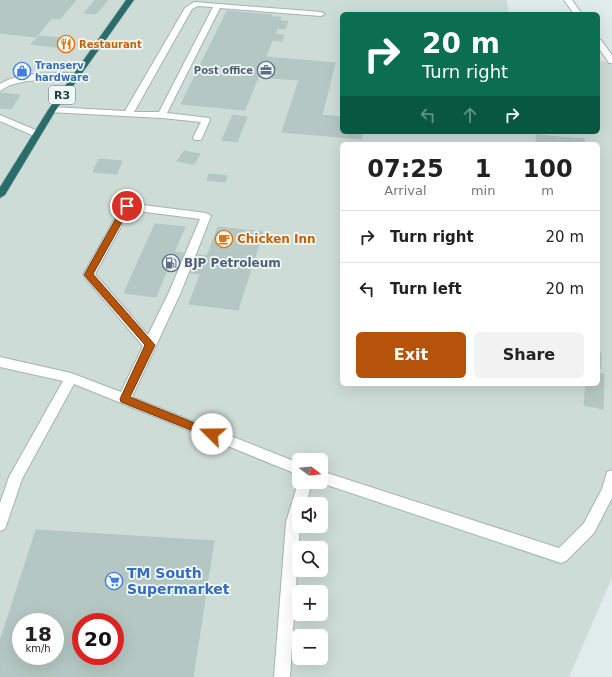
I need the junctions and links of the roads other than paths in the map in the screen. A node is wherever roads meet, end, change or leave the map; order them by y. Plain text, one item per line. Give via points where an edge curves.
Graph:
1 (130, 0) edge
2 (568, 0) edge
3 (217, 6) junction
4 (577, 12) edge
5 (321, 14) dead end
6 (600, 45) edge
7 (612, 61) edge
8 (76, 76) junction
9 (0, 88) edge
10 (52, 110) junction
11 (128, 114) junction
12 (162, 115) junction
13 (0, 118) edge
14 (37, 134) junction
15 (198, 138) dead end
16 (0, 195) edge
17 (150, 345) junction
18 (0, 362) edge
19 (70, 378) junction
20 (124, 399) junction
21 (292, 466) edge
22 (612, 476) edge
23 (328, 479) edge
24 (303, 489) edge
25 (0, 524) edge
26 (282, 677) edge

1 - 8 highway, R3
2 - 4 lane
3 - 5 lane
3 - 11 lane via 197,4 189,8
3 - 12 lane
6 - 7 lane
8 - 9 lane via 17,79
8 - 10 highway, R3
10 - 11 lane
10 - 14 highway, R3
11 - 12 lane
12 - 15 lane via 206,120
13 - 14 lane
14 - 16 highway, R3
17 - 17 lane via 206,216 127,206 89,275
17 - 20 lane
18 - 19 lane
19 - 20 lane
19 - 25 lane via 16,477
20 - 21 lane
22 - 23 lane via 609,490 589,528 562,556
24 - 26 lane via 293,522

